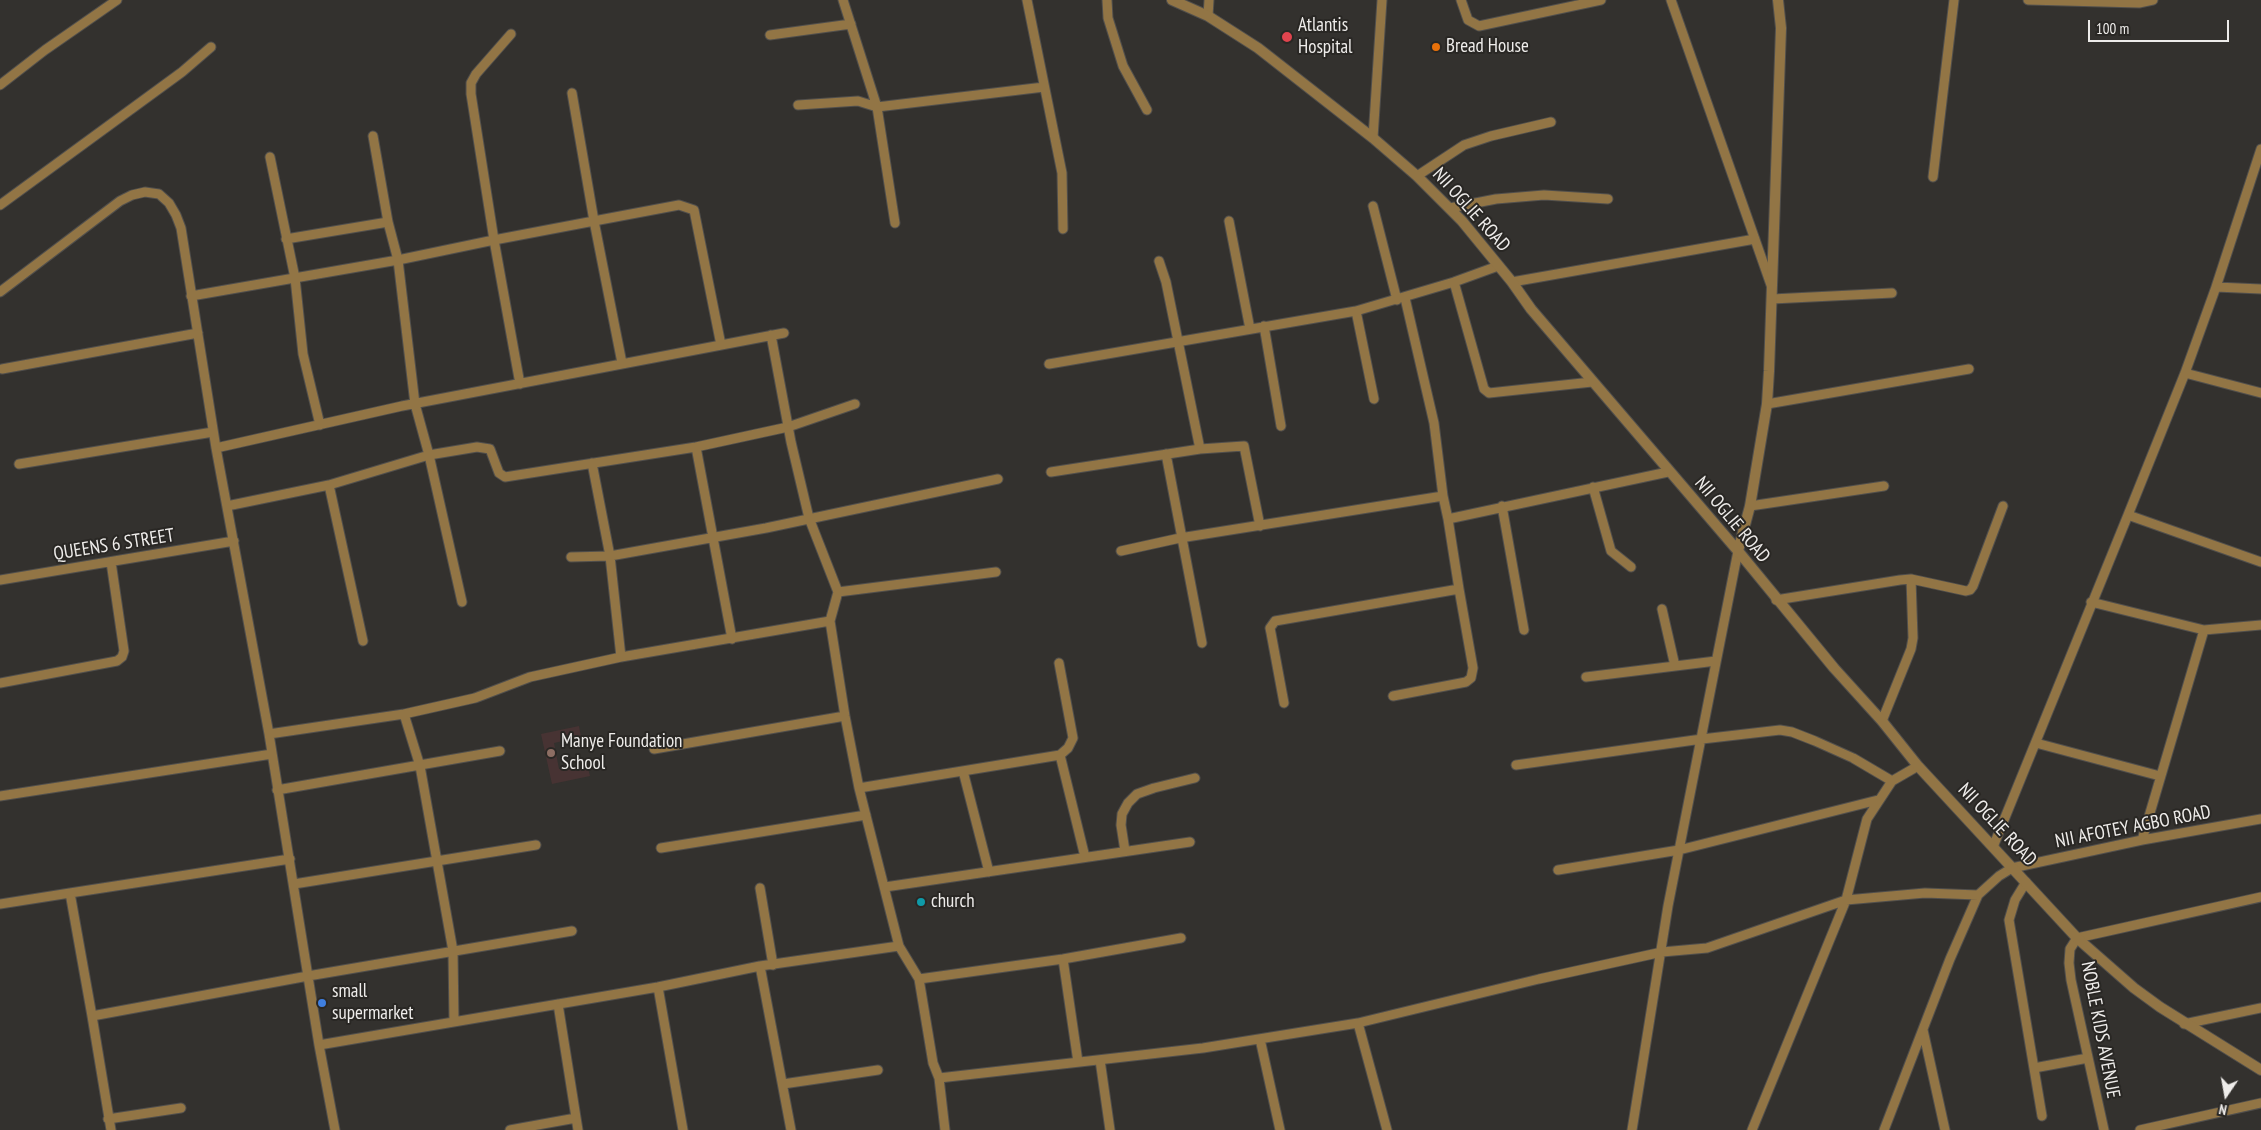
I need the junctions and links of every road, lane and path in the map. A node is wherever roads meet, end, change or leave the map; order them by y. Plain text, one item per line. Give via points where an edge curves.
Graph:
1 (117, 0) edge
2 (843, 0) edge
3 (1028, 0) edge
4 (1107, 0) edge
5 (1172, 0) edge
6 (1209, 0) edge
7 (1382, 0) edge
8 (1460, 0) edge
9 (1601, 0) edge
10 (1671, 0) edge
11 (1778, 0) edge
12 (1954, 0) edge
13 (2028, 0) edge
14 (2153, 0) edge
15 (1208, 16) junction
16 (851, 24) junction
17 (511, 34) dead end
18 (770, 35) dead end
19 (211, 47) dead end
20 (0, 86) edge
21 (1044, 88) junction
22 (572, 93) dead end
23 (798, 105) dead end
24 (877, 107) junction
25 (1147, 110) dead end
26 (1552, 122) dead end
27 (373, 136) dead end
28 (1373, 138) junction
29 (2261, 149) edge
30 (270, 157) dead end
31 (1417, 176) junction
32 (1934, 178) dead end
33 (1608, 199) dead end
34 (0, 206) edge
35 (1373, 206) dead end
36 (1450, 208) junction
37 (594, 221) junction
38 (1229, 221) dead end
39 (388, 222) junction
40 (895, 223) dead end
41 (1063, 230) dead end
42 (286, 239) junction
43 (1755, 239) junction
44 (494, 240) junction
45 (398, 260) junction
46 (1159, 261) dead end
47 (1498, 266) junction
48 (294, 278) junction
49 (1454, 282) junction
50 (1512, 282) junction
51 (2216, 287) junction
52 (2261, 290) edge
53 (0, 292) edge
54 (1892, 293) dead end
55 (1772, 294) junction
56 (191, 296) junction
57 (1401, 299) junction
58 (1356, 311) junction
59 (1264, 326) junction
60 (1250, 329) junction
61 (198, 333) junction
62 (784, 333) dead end
63 (771, 335) junction
64 (1179, 341) junction
65 (721, 345) junction
66 (622, 363) junction
67 (1049, 364) dead end
68 (2, 369) dead end
69 (1969, 370) dead end
70 (2185, 373) junction
71 (1592, 382) junction
72 (520, 384) junction
73 (2261, 393) edge
74 (1374, 399) dead end
75 (415, 404) junction
76 (855, 404) dead end
77 (1767, 404) junction
78 (320, 425) junction
79 (788, 426) junction
80 (1281, 426) dead end
81 (213, 432) junction
82 (696, 447) junction
83 (216, 448) junction
84 (1200, 449) junction
85 (1166, 454) junction
86 (429, 455) junction
87 (592, 463) junction
88 (19, 464) dead end
89 (1051, 472) dead end
90 (1668, 472) junction
91 (998, 479) dead end
92 (329, 485) junction
93 (1884, 486) dead end
94 (1593, 487) junction
95 (1443, 496) junction
96 (227, 506) junction
97 (1502, 506) junction
98 (1750, 506) junction
99 (2003, 506) dead end
100 (2128, 514) junction
101 (810, 518) junction
102 (1448, 519) junction
103 (1260, 526) junction
104 (712, 537) junction
105 (1180, 538) junction
106 (234, 541) junction
107 (1121, 551) dead end
108 (1738, 551) junction
109 (610, 556) junction
110 (571, 557) dead end
111 (110, 562) junction
112 (2261, 562) edge
113 (1631, 567) dead end
114 (996, 572) dead end
115 (0, 580) edge
116 (1911, 580) junction
117 (1459, 589) junction
118 (838, 592) junction
119 (1776, 600) junction
120 (462, 602) dead end
121 (2092, 602) junction
122 (1662, 609) dead end
123 (830, 621) junction
124 (2261, 625) edge
125 (1524, 630) dead end
126 (2204, 630) junction
127 (732, 639) junction
128 (363, 641) dead end
129 (1202, 643) dead end
130 (621, 657) junction
131 (1716, 661) junction
132 (1059, 663) dead end
133 (1675, 666) junction
134 (1586, 677) dead end
135 (0, 683) edge
136 (1393, 696) dead end
137 (1284, 703) dead end
138 (404, 714) junction
139 (845, 716) junction
140 (1882, 721) junction
141 (269, 734) junction
142 (1702, 739) junction
143 (2036, 743) junction
144 (654, 749) dead end
145 (500, 751) dead end
146 (272, 754) junction
147 (1060, 755) junction
148 (1516, 765) dead end
149 (420, 766) junction
150 (1918, 766) junction
151 (963, 771) junction
152 (2160, 776) junction
153 (1195, 778) dead end
154 (1892, 781) junction
155 (859, 788) junction
156 (277, 790) junction
157 (0, 796) edge
158 (1878, 800) junction
159 (866, 814) junction
160 (2261, 819) edge
161 (2142, 840) junction
162 (1190, 842) dead end
163 (536, 845) dead end
164 (1992, 847) junction
165 (660, 848) dead end
166 (1680, 850) junction
167 (1125, 851) junction
168 (1085, 857) junction
169 (290, 859) junction
170 (436, 861) junction
171 (2012, 868) junction
172 (1558, 870) dead end
173 (989, 872) junction
174 (2026, 882) junction
175 (294, 884) junction
176 (760, 888) dead end
177 (884, 888) junction
178 (70, 893) junction
179 (1978, 896) junction
180 (2261, 897) edge
181 (1846, 900) junction
182 (0, 904) edge
183 (572, 931) dead end
184 (1181, 938) dead end
185 (2077, 938) junction
186 (899, 946) junction
187 (453, 951) junction
188 (1662, 952) junction
189 (1063, 960) junction
190 (773, 965) junction
191 (760, 966) junction
192 (308, 976) junction
193 (919, 979) junction
194 (658, 987) junction
195 (558, 1004) junction
196 (2261, 1008) edge
197 (92, 1016) junction
198 (454, 1022) junction
199 (1358, 1023) junction
200 (2184, 1024) junction
201 (1923, 1030) junction
202 (1260, 1039) junction
203 (319, 1045) junction
204 (2088, 1058) junction
205 (1100, 1060) junction
206 (1078, 1062) junction
207 (2034, 1068) junction
208 (878, 1070) dead end
209 (2261, 1070) edge
210 (939, 1078) junction
211 (783, 1084) junction
212 (2261, 1103) edge
213 (181, 1108) dead end
214 (2042, 1116) dead end
215 (576, 1118) junction
216 (108, 1119) junction
217 (111, 1130) edge
218 (335, 1130) edge
219 (510, 1130) edge
220 (578, 1130) edge
221 (683, 1130) edge
222 (791, 1130) edge
223 (945, 1130) edge
224 (1110, 1130) edge
225 (1280, 1130) edge
226 (1387, 1130) edge
227 (1632, 1130) edge
228 (1752, 1130) edge
229 (1884, 1130) edge
230 (1944, 1130) edge
231 (2104, 1130) edge
232 (2140, 1130) edge

1 - 20 street via 44,50
2 - 16 street
3 - 21 street
4 - 25 street via 1108,18 1124,66
5 - 15 street, NII OGLIE ROAD
6 - 15 street
7 - 28 street
8 - 9 street via 1468,20 1479,26
10 - 43 street
11 - 55 street via 1781,28
12 - 32 street
13 - 14 street via 2139,3
15 - 28 street, NII OGLIE ROAD via 1258,48
16 - 18 street
16 - 24 street
17 - 44 street via 471,83
19 - 34 street via 182,72
21 - 24 street
21 - 41 street via 1062,173
22 - 37 street
23 - 24 street via 858,101
24 - 40 street
26 - 31 street via 1464,145
27 - 39 street
28 - 31 street, NII OGLIE ROAD
29 - 51 street
30 - 42 street
31 - 36 street, NII OGLIE ROAD
33 - 36 street via 1544,195 1496,199
35 - 57 street
36 - 47 street, NII OGLIE ROAD
37 - 44 street
37 - 65 street via 679,206 694,210
37 - 66 street
38 - 60 street
39 - 42 street
39 - 45 street
42 - 48 street
43 - 50 street
43 - 55 street
44 - 45 street
44 - 72 street
45 - 48 street
45 - 75 street
46 - 64 street
47 - 49 street
47 - 50 street, NII OGLIE ROAD
48 - 56 street
48 - 78 street via 304,354
49 - 57 street
49 - 71 street via 1484,389 1489,393
50 - 71 street, NII OGLIE ROAD via 1531,310
51 - 52 street
51 - 70 street
53 - 56 street via 120,201 145,192 159,194 176,215 181,228
54 - 55 street
55 - 77 street
56 - 61 street
57 - 58 street
57 - 95 street via 1434,422
58 - 59 street
58 - 74 street
59 - 60 street
59 - 80 street
60 - 64 street
61 - 68 street
61 - 81 street
62 - 63 street
63 - 65 street
63 - 79 street
64 - 67 street
64 - 84 street
65 - 66 street
66 - 72 street
69 - 77 street
70 - 73 street
70 - 100 street
71 - 90 street, NII OGLIE ROAD
72 - 75 street
75 - 78 street
75 - 86 street
76 - 79 street
77 - 98 street
78 - 83 street
79 - 82 street
79 - 101 street
81 - 83 street
81 - 88 street
82 - 87 street
82 - 104 street
83 - 96 street
84 - 85 street
84 - 103 street via 1244,446
85 - 89 street
85 - 105 street
86 - 87 street via 484,446 490,449 499,473 505,477
86 - 92 street
86 - 120 street
87 - 109 street
90 - 94 street
90 - 108 street, NII OGLIE ROAD
91 - 101 street
92 - 96 street
92 - 128 street
93 - 98 street
94 - 97 street
94 - 113 street via 1611,551
95 - 102 street
95 - 103 street
96 - 106 street
97 - 102 street
97 - 125 street
98 - 108 street
99 - 116 street via 1970,590
100 - 112 street
100 - 121 street
101 - 104 street
101 - 118 street
102 - 117 street
103 - 105 street
104 - 109 street
104 - 127 street
105 - 107 street
105 - 129 street
106 - 111 street, QUEENS 6 STREET
106 - 141 street
108 - 119 street, NII OGLIE ROAD
108 - 131 street
109 - 110 street
109 - 130 street
111 - 115 street, QUEENS 6 STREET
111 - 135 street via 124,651 122,657 118,661
114 - 118 street
116 - 119 street
116 - 140 street via 1911,649
117 - 136 street via 1473,668 1471,678 1466,682
117 - 137 street via 1275,621 1270,628
118 - 123 street
119 - 140 street, NII OGLIE ROAD
121 - 126 street
121 - 143 street
122 - 133 street
123 - 127 street
123 - 139 street
124 - 126 street
126 - 152 street
127 - 130 street
130 - 138 street via 530,677 475,698
131 - 133 street
131 - 142 street
132 - 147 street via 1073,738
133 - 134 street
138 - 141 street
138 - 149 street
139 - 144 street
139 - 155 street
140 - 150 street, NII OGLIE ROAD
141 - 146 street
142 - 148 street
142 - 154 street via 1766,731 1792,732 1853,758
142 - 166 street
143 - 152 street
143 - 164 street
145 - 149 street
146 - 156 street
146 - 157 street
147 - 151 street
147 - 168 street
149 - 156 street
149 - 170 street
150 - 154 street
150 - 164 street, NII OGLIE ROAD
151 - 155 street
151 - 173 street
152 - 161 street
153 - 167 street via 1137,794 1128,802 1121,825
154 - 158 street
155 - 159 street
156 - 169 street
158 - 166 street
158 - 181 street via 1867,819
159 - 165 street
159 - 177 street
160 - 161 street, NII AFOTEY AGBO ROAD
161 - 171 street, NII AFOTEY AGBO ROAD
162 - 167 street
163 - 170 street
164 - 171 street, NII OGLIE ROAD
166 - 172 street
166 - 188 street
167 - 168 street
168 - 173 street
169 - 175 street
169 - 178 street
170 - 175 street
170 - 187 street
171 - 174 street, NII OGLIE ROAD
171 - 179 street
173 - 177 street
174 - 185 street, NII OGLIE ROAD
174 - 207 street via 2015,900 2009,920
175 - 192 street
176 - 190 street
177 - 186 street
178 - 182 street
178 - 197 street
179 - 181 street via 1925,892
179 - 201 street
180 - 185 street
181 - 188 street via 1707,948
181 - 228 street
183 - 187 street
184 - 189 street
185 - 200 street, NII OGLIE ROAD via 2134,988
185 - 204 street, NOBLE KIDS AVENUE via 2070,949 2069,963
186 - 190 street
186 - 193 street
187 - 192 street
187 - 198 street
188 - 199 street
188 - 227 street
189 - 193 street
189 - 206 street
190 - 191 street
191 - 194 street
191 - 211 street
192 - 197 street
192 - 203 street
193 - 210 street via 933,1063
194 - 195 street
194 - 221 street
195 - 198 street
195 - 215 street
196 - 200 street
197 - 216 street
198 - 203 street
199 - 202 street
199 - 226 street
200 - 209 street, NII OGLIE ROAD
201 - 229 street
201 - 230 street
202 - 205 street
202 - 225 street
203 - 218 street
204 - 207 street
204 - 231 street, NOBLE KIDS AVENUE
205 - 206 street
205 - 224 street
206 - 210 street
207 - 214 street
208 - 211 street
210 - 223 street
211 - 222 street
212 - 232 street
213 - 216 street
215 - 219 street
215 - 220 street
216 - 217 street

